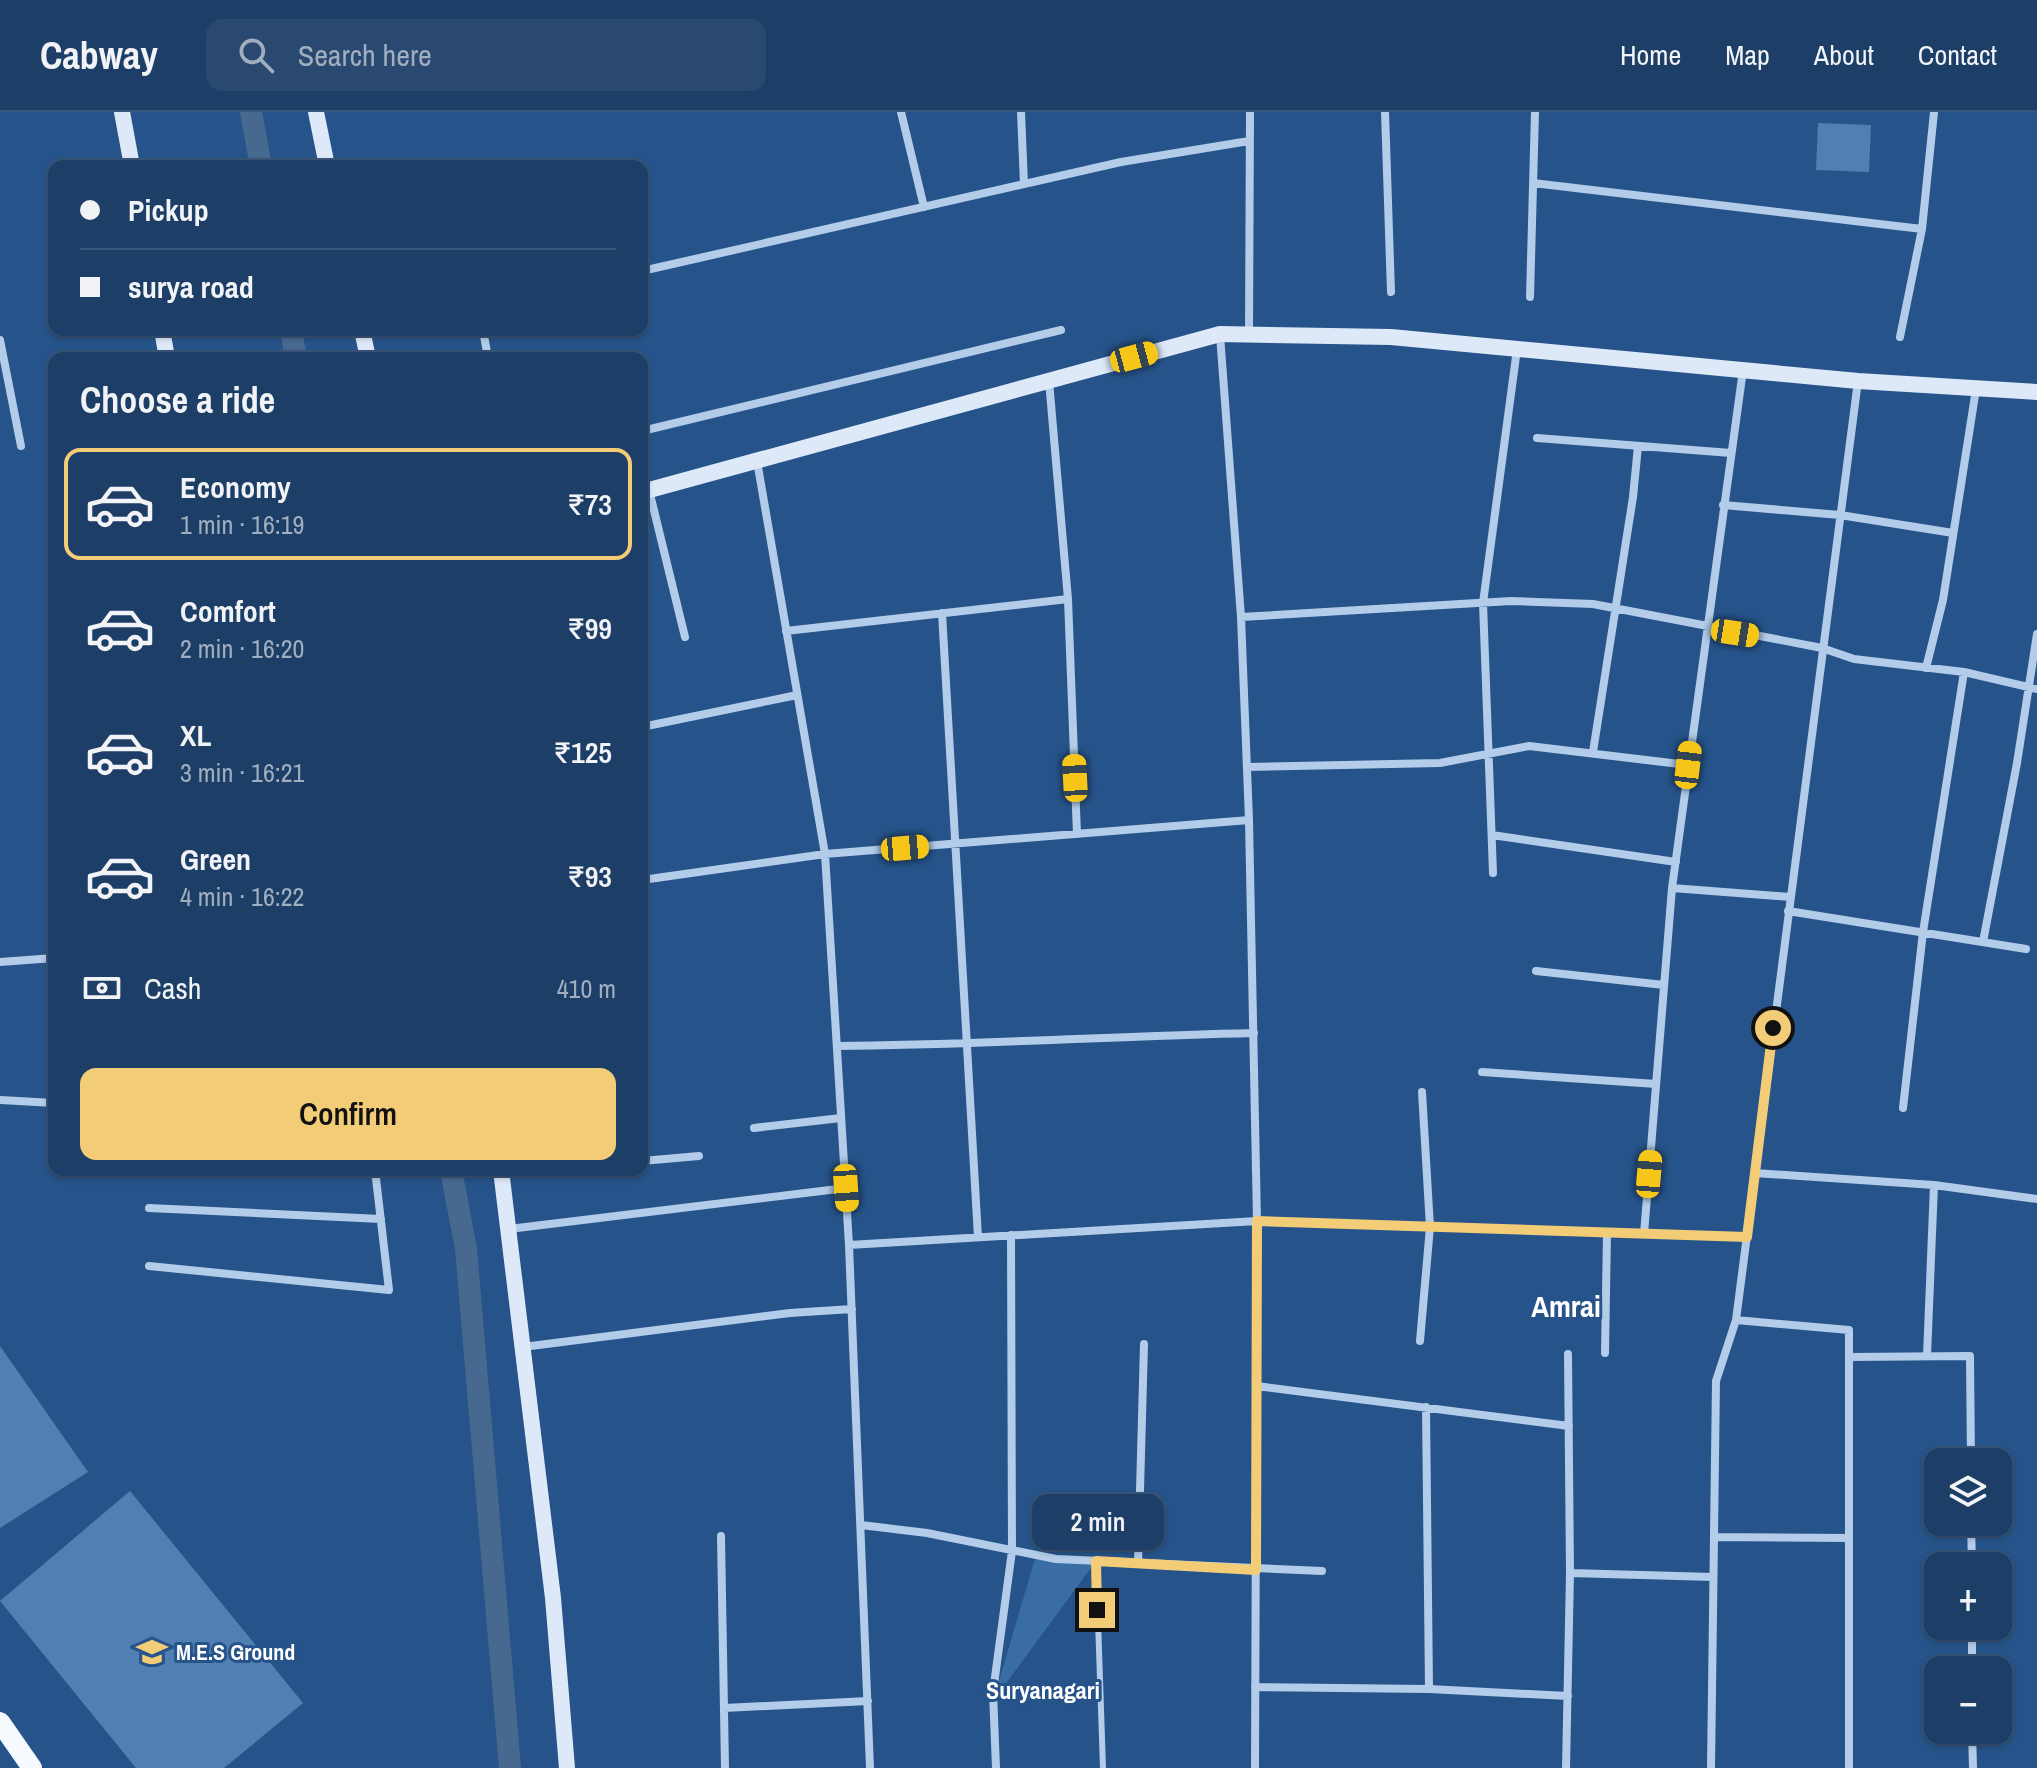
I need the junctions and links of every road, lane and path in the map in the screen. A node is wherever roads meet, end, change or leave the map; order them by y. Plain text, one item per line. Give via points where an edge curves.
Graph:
1 (122, 112) edge
2 (316, 112) edge
3 (901, 112) edge
4 (1021, 112) edge
5 (1250, 112) edge
6 (1385, 112) edge
7 (1535, 112) edge
8 (1934, 112) edge
9 (1249, 141) junction
10 (131, 160) edge
11 (326, 160) edge
12 (1533, 183) junction
13 (1024, 184) junction
14 (924, 207) junction
15 (1922, 229) junction
16 (648, 270) edge
17 (1391, 292) dead end
18 (1530, 297) dead end
19 (1061, 330) dead end
20 (1220, 334) junction
21 (1249, 334) junction
22 (1900, 337) dead end
23 (0, 340) edge
24 (1517, 349) junction
25 (1743, 370) junction
26 (1049, 381) junction
27 (1858, 381) junction
28 (1976, 388) junction
29 (2037, 392) edge
30 (648, 430) edge
31 (1537, 438) dead end
32 (21, 446) dead end
33 (1638, 446) junction
34 (1731, 453) junction
35 (757, 461) junction
36 (648, 490) edge
37 (648, 502) edge
38 (1723, 505) junction
39 (1840, 515) junction
40 (1953, 533) junction
41 (1068, 599) junction
42 (1483, 603) junction
43 (1615, 609) junction
44 (942, 613) junction
45 (1241, 617) junction
46 (1706, 628) junction
47 (786, 631) junction
48 (2037, 634) edge
49 (685, 637) dead end
50 (1822, 648) junction
51 (1926, 668) junction
52 (1964, 672) junction
53 (2032, 689) edge
54 (797, 695) junction
55 (648, 726) edge
56 (1490, 751) junction
57 (1593, 752) junction
58 (1688, 765) junction
59 (1247, 767) junction
60 (1249, 820) junction
61 (1077, 834) junction
62 (1492, 835) junction
63 (958, 843) junction
64 (825, 854) junction
65 (1676, 862) junction
66 (1493, 873) dead end
67 (648, 879) edge
68 (1672, 888) junction
69 (1790, 897) junction
70 (1788, 911) junction
71 (1923, 932) junction
72 (1983, 942) junction
73 (2026, 949) dead end
74 (48, 958) edge
75 (0, 962) edge
76 (1536, 971) dead end
77 (1664, 985) junction
78 (1254, 1033) junction
79 (968, 1045) junction
80 (837, 1046) junction
81 (1482, 1072) dead end
82 (1656, 1084) junction
83 (1422, 1092) dead end
84 (0, 1100) edge
85 (48, 1103) edge
86 (1903, 1108) dead end
87 (841, 1118) junction
88 (754, 1128) dead end
89 (699, 1156) dead end
90 (648, 1160) edge
91 (1755, 1173) junction
92 (376, 1176) edge
93 (501, 1176) edge
94 (1934, 1185) junction
95 (846, 1188) junction
96 (2037, 1199) edge
97 (149, 1208) dead end
98 (381, 1219) junction
99 (1257, 1221) junction
100 (1430, 1227) junction
101 (507, 1229) junction
102 (1607, 1233) junction
103 (1644, 1234) junction
104 (1011, 1235) junction
105 (978, 1237) junction
106 (1747, 1237) junction
107 (849, 1245) junction
108 (149, 1266) dead end
109 (852, 1309) junction
110 (1736, 1320) junction
111 (1420, 1341) dead end
112 (1144, 1344) dead end
113 (521, 1347) junction
114 (1605, 1353) dead end
115 (1568, 1354) dead end
116 (1927, 1356) junction
117 (1849, 1357) junction
118 (1257, 1386) junction
119 (1426, 1407) junction
120 (1569, 1426) junction
121 (1971, 1448) edge
122 (861, 1525) junction
123 (721, 1536) dead end
124 (1714, 1537) junction
125 (1849, 1538) junction
126 (1012, 1551) junction
127 (1096, 1561) junction
128 (1138, 1564) junction
129 (1256, 1570) junction
130 (1322, 1571) dead end
131 (1570, 1573) junction
132 (1713, 1577) junction
133 (1255, 1687) junction
134 (1429, 1689) junction
135 (1568, 1696) junction
136 (868, 1701) junction
137 (724, 1708) junction
138 (0, 1722) edge
139 (1972, 1744) edge
140 (32, 1768) edge
141 (567, 1768) edge
142 (725, 1768) edge
143 (870, 1768) edge
144 (996, 1768) edge
145 (1103, 1768) edge
146 (1255, 1768) edge
147 (1566, 1768) edge
148 (1711, 1768) edge
149 (1849, 1768) edge
150 (1973, 1768) edge

1 - 10 street
2 - 11 street
3 - 14 street
4 - 13 street
5 - 9 street
6 - 17 street
7 - 12 street
8 - 15 street
9 - 13 street
9 - 21 street
12 - 15 street
12 - 18 street
13 - 14 street
14 - 16 street
15 - 22 street
19 - 30 street
20 - 21 street
20 - 26 street
20 - 45 street
21 - 24 street via 1391,337
23 - 32 street
24 - 25 street
24 - 42 street
25 - 27 street
25 - 34 street
26 - 35 street
26 - 41 street
27 - 28 street
27 - 39 street
28 - 29 street
28 - 40 street
31 - 33 street
33 - 34 street
33 - 43 street
34 - 38 street
35 - 36 street
35 - 47 street
37 - 49 street
38 - 39 street
38 - 46 street
39 - 40 street
39 - 50 street
40 - 51 street
41 - 44 street
41 - 61 street
42 - 43 street
42 - 45 street
42 - 56 street
43 - 46 street
43 - 57 street
44 - 47 street
44 - 63 street
45 - 59 street
46 - 50 street
46 - 58 street
47 - 54 street
48 - 53 street
50 - 51 street via 1854,659
50 - 69 street
51 - 52 street
52 - 53 street
52 - 71 street
53 - 72 street
54 - 55 street
54 - 64 street
56 - 57 street via 1529,746
56 - 59 street via 1440,763
56 - 62 street
57 - 58 street
58 - 65 street
59 - 60 street
60 - 61 street
60 - 78 street
61 - 63 street
62 - 65 street
62 - 66 street
63 - 64 street
63 - 79 street
64 - 67 street
64 - 80 street
65 - 68 street
68 - 69 street
68 - 77 street
69 - 70 street
70 - 71 street
70 - 91 street
71 - 72 street
71 - 86 street
72 - 73 street
74 - 75 street
76 - 77 street
77 - 82 street
78 - 79 street
78 - 99 street
79 - 80 street
79 - 105 street
80 - 87 street
81 - 82 street
82 - 103 street
83 - 100 street
84 - 85 street
87 - 88 street
87 - 95 street
89 - 90 street
91 - 94 street
91 - 106 street
92 - 98 street
93 - 101 street
94 - 96 street
94 - 116 street
95 - 101 street
95 - 107 street
97 - 98 street
98 - 108 street via 389,1290
99 - 100 street
99 - 104 street
99 - 118 street
100 - 102 street
100 - 111 street
101 - 113 street
102 - 103 street
102 - 114 street
103 - 106 street
104 - 105 street
104 - 126 street
105 - 107 street
106 - 110 street
107 - 109 street
109 - 113 street
109 - 122 street
110 - 117 street via 1849,1330
110 - 124 street via 1716,1381
112 - 128 street
113 - 141 street via 553,1598
115 - 120 street
116 - 117 street
116 - 121 street via 1970,1356
117 - 125 street
118 - 119 street
118 - 129 street
119 - 120 street
119 - 134 street
120 - 131 street
122 - 126 street
122 - 136 street
123 - 137 street
124 - 125 street
124 - 132 street
125 - 149 street
126 - 127 street
126 - 144 street via 993,1692
127 - 128 street
127 - 145 lane
128 - 129 street
129 - 130 street
129 - 133 street
131 - 132 street
131 - 135 street
132 - 148 street
133 - 134 street
133 - 146 street
134 - 135 street
135 - 147 street
136 - 137 street
136 - 143 street
137 - 142 street
138 - 140 main road
139 - 150 street

